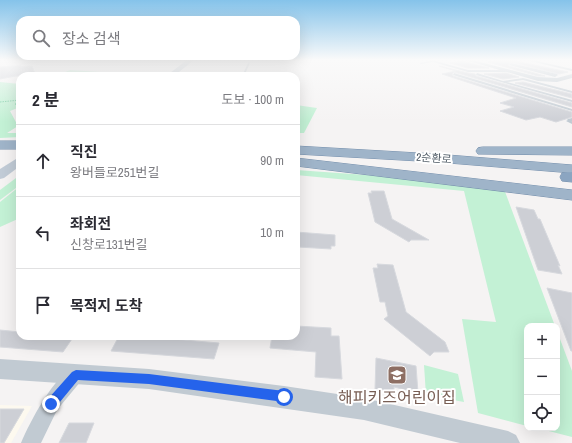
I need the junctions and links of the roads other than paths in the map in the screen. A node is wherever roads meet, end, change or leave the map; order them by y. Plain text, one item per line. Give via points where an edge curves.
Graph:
1 (476, 81) edge
2 (500, 81) edge
3 (512, 81) edge
4 (530, 81) edge
5 (504, 82) junction
6 (568, 88) dead end
7 (572, 90) edge
8 (572, 102) edge
9 (572, 110) edge
10 (0, 145) edge
11 (16, 145) edge
12 (300, 149) edge
13 (300, 149) edge
14 (572, 151) edge
15 (0, 154) edge
16 (16, 154) edge
17 (300, 158) edge
18 (300, 162) edge
19 (16, 164) edge
20 (0, 175) edge
21 (571, 175) edge
22 (572, 195) edge
23 (0, 369) edge
24 (76, 375) junction
25 (31, 443) edge
26 (508, 443) edge

1 - 9 lane
2 - 5 lane
3 - 5 lane
4 - 7 lane
5 - 8 lane
6 - 7 lane
10 - 11 highway
12 - 14 highway
13 - 21 highway, 2순환로 via 436,158
15 - 16 highway
17 - 21 highway, 2순환로
18 - 22 highway
19 - 20 main road
23 - 24 street
24 - 25 street via 51,404
24 - 26 street via 149,379 364,409

